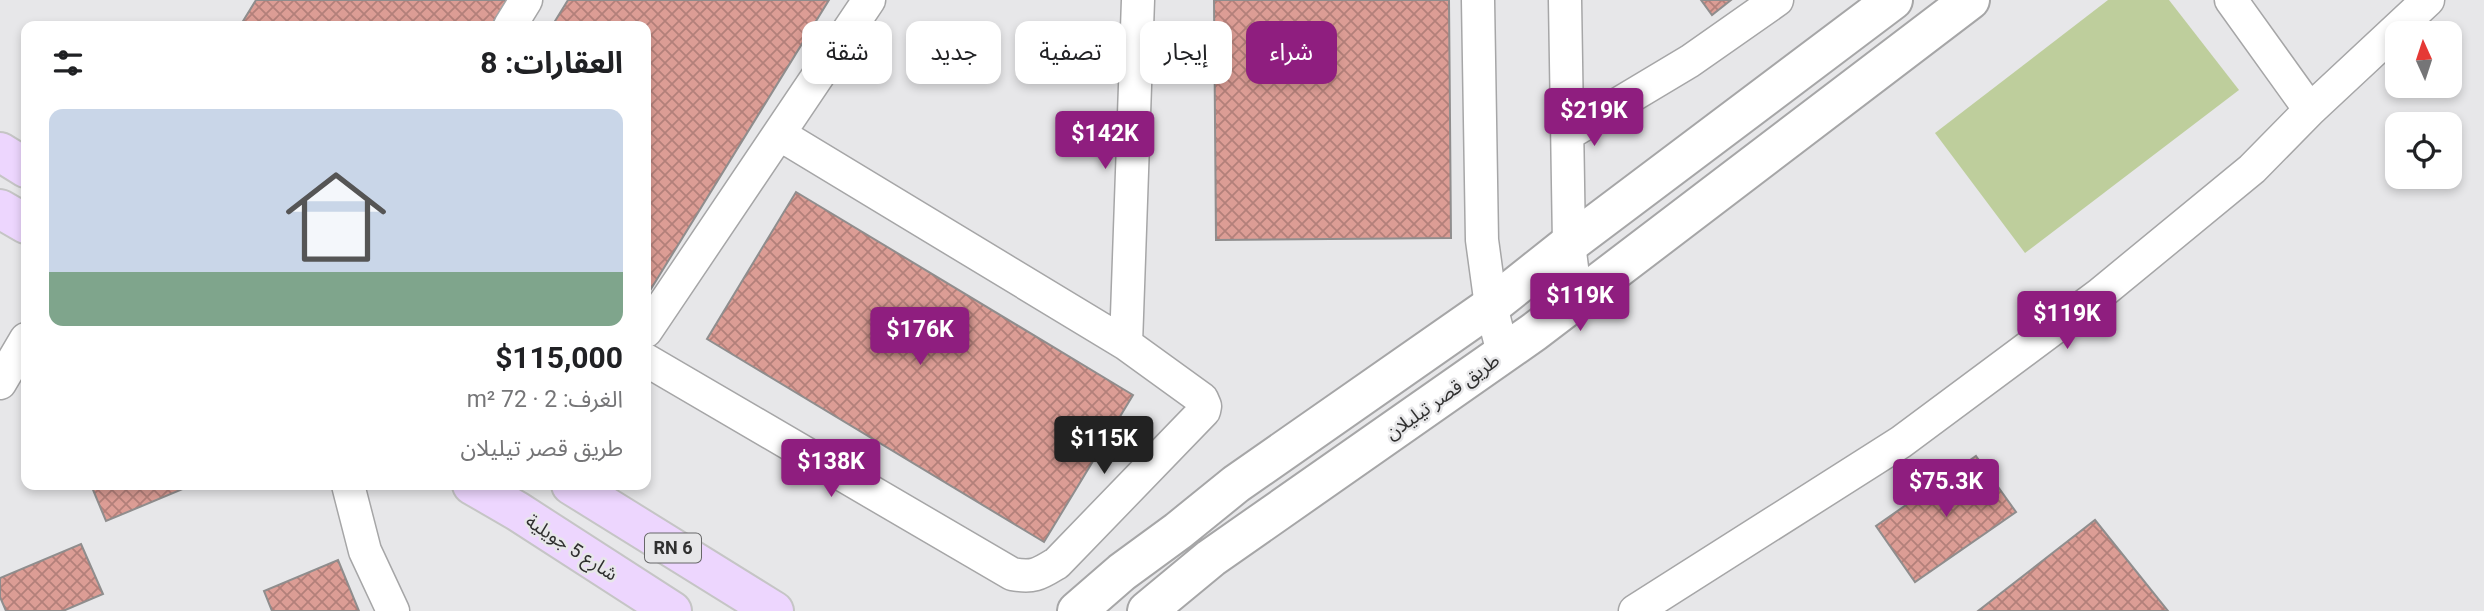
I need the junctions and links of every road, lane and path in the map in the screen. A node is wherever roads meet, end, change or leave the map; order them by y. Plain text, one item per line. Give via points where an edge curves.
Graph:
1 (526, 0) edge
2 (869, 0) edge
3 (1138, 0) edge
4 (1478, 0) edge
5 (1565, 0) edge
6 (1777, 0) edge
7 (1893, 0) edge
8 (1970, 0) edge
9 (2231, 0) edge
10 (2428, 0) edge
11 (513, 21) edge
12 (2310, 110) junction
13 (779, 134) junction
14 (1568, 134) junction
15 (0, 152) edge
16 (21, 165) edge
17 (0, 209) edge
18 (21, 221) edge
19 (1569, 244) junction
20 (1576, 299) junction
21 (1491, 306) junction
22 (651, 324) edge
23 (1126, 344) junction
24 (21, 347) edge
25 (1503, 353) junction
26 (651, 363) edge
27 (0, 383) edge
28 (349, 490) edge
29 (480, 490) edge
30 (579, 490) edge
31 (393, 611) edge
32 (672, 611) edge
33 (774, 611) edge
34 (1077, 611) edge
35 (1147, 611) edge
36 (1635, 611) edge

1 - 11 street
2 - 13 street
3 - 23 street
4 - 21 street via 1482,240
5 - 14 street
6 - 14 street via 1690,61
7 - 19 main road
8 - 20 main road, طريق قصر تيليلان
9 - 12 street
10 - 12 street
12 - 36 street via 2252,169 2110,285 1901,442
13 - 22 street
13 - 23 street
14 - 19 street
15 - 16 main road
17 - 18 main road
19 - 20 street
19 - 21 main road
20 - 25 main road, طريق قصر تيليلان
21 - 25 street
21 - 34 main road via 1246,477
23 - 26 street via 1202,398 1204,411 1058,562 1035,576 1012,574
24 - 27 street
25 - 35 main road, طريق قصر تيليلان via 1210,558
28 - 31 street via 365,551
29 - 32 main road, شارع 5 جويلية / RN 6
30 - 33 main road, RN 6

